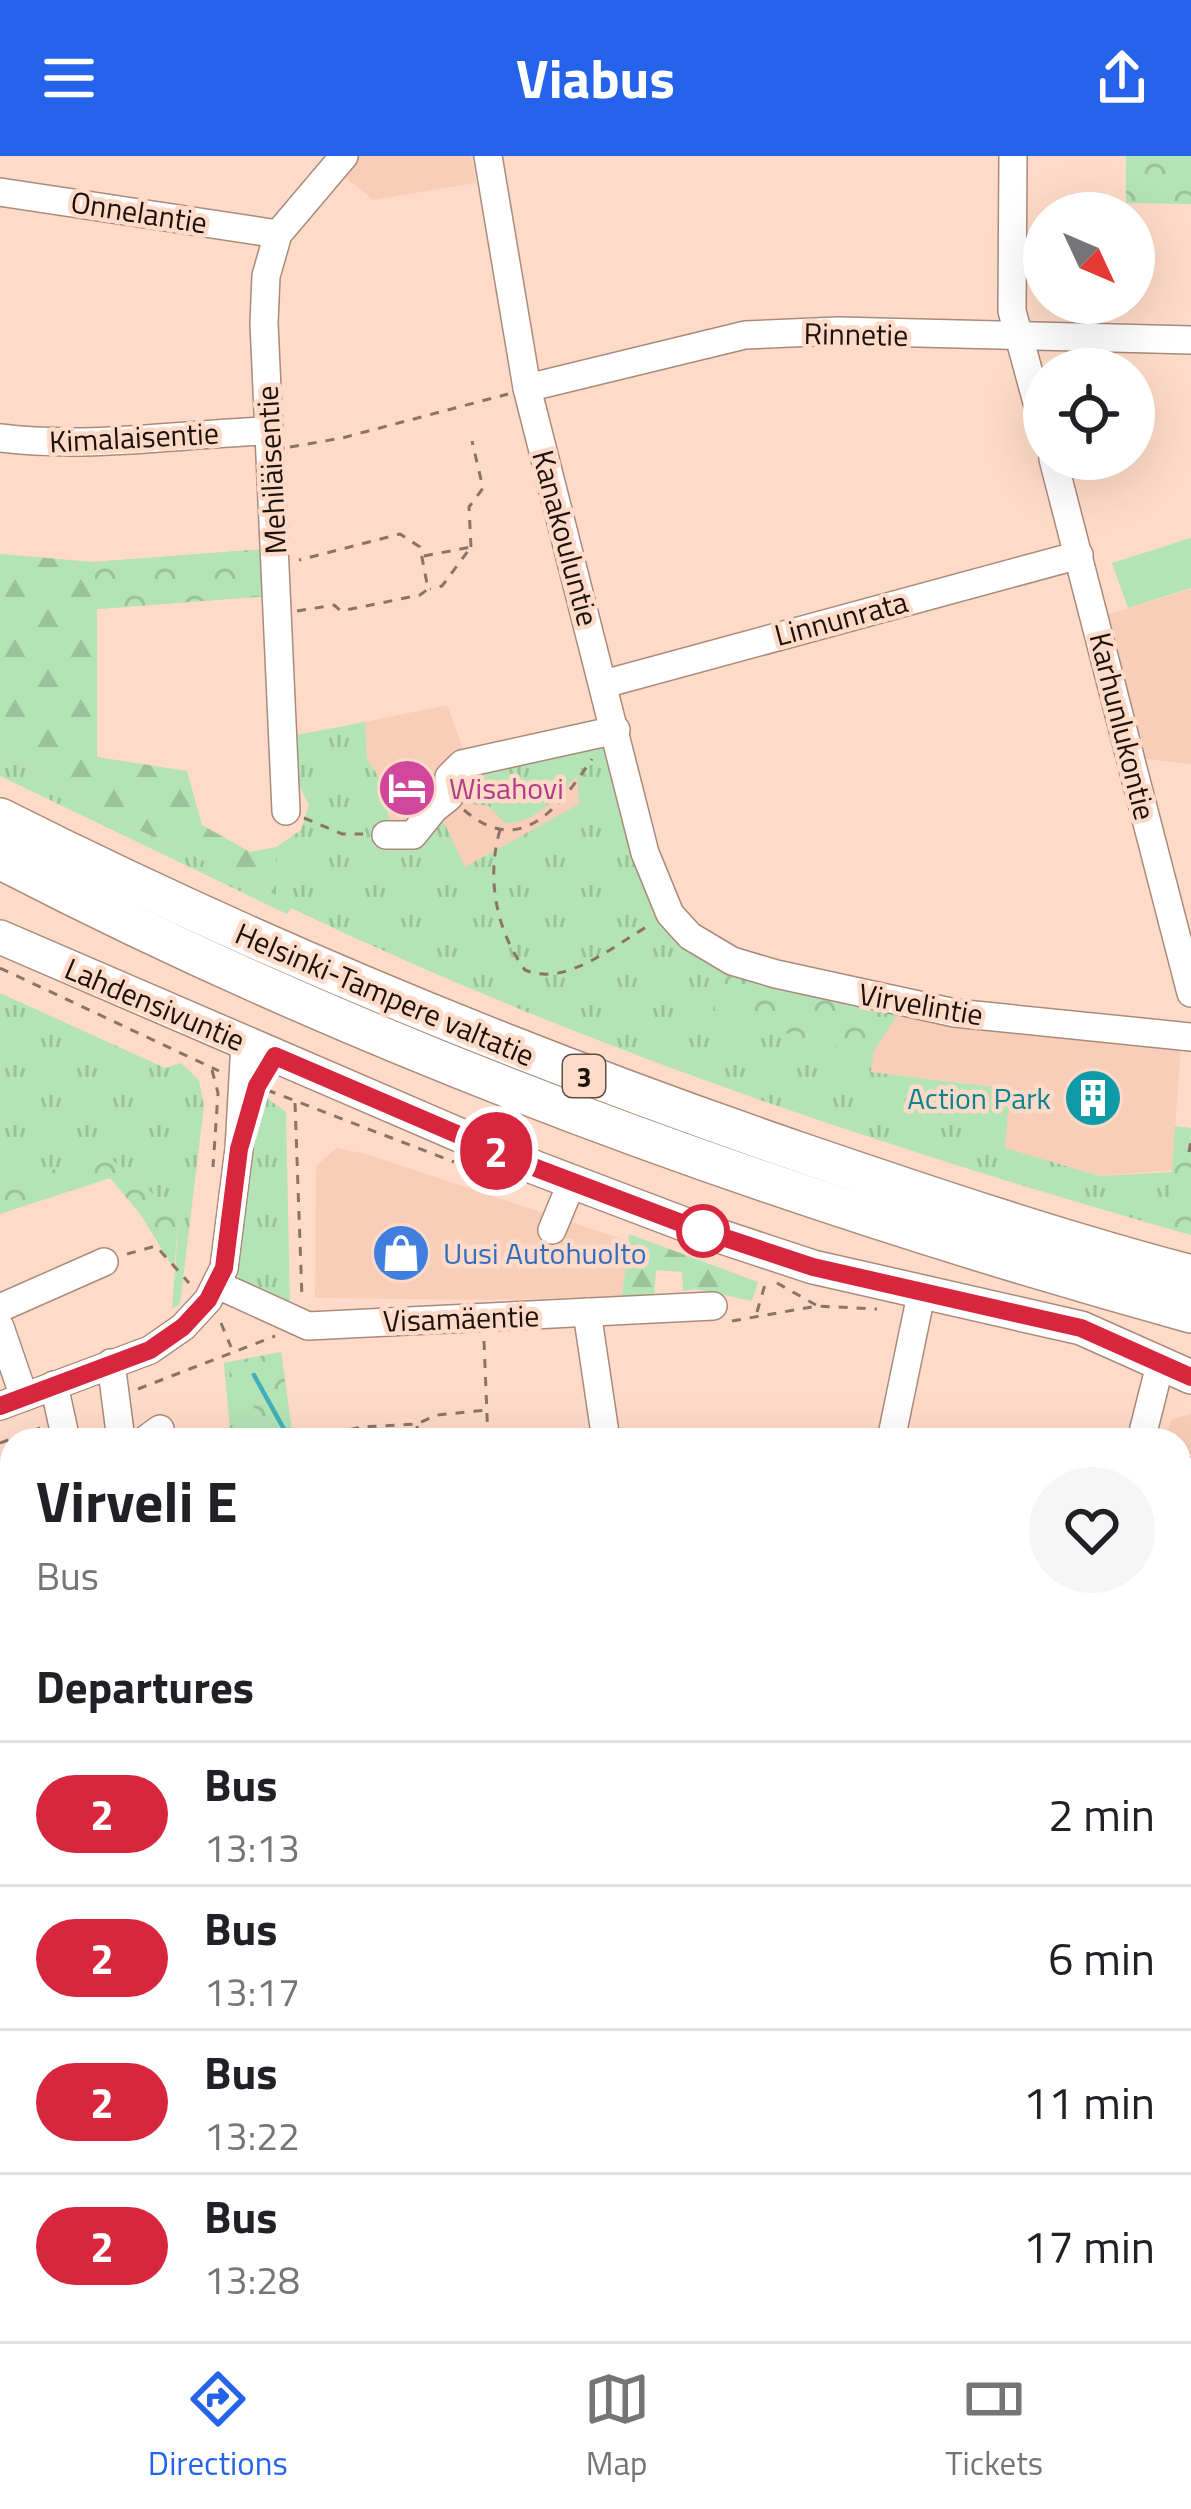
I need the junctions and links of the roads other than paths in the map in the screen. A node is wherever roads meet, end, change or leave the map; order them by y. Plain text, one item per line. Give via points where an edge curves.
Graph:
1 (344, 156) edge
2 (488, 156) edge
3 (1013, 156) edge
4 (0, 192) edge
5 (278, 234) junction
6 (1018, 338) junction
7 (1191, 340) edge
8 (1023, 355) edge
9 (527, 388) junction
10 (0, 438) edge
11 (270, 440) junction
12 (1059, 480) edge
13 (1079, 555) junction
14 (604, 684) junction
15 (612, 731) junction
16 (286, 811) road end
17 (0, 818) edge
18 (386, 835) road end
19 (0, 859) edge
20 (670, 914) joint
21 (0, 937) edge
22 (1191, 993) edge
23 (1191, 1037) edge
24 (260, 1050) junction
25 (572, 1181) junction
26 (552, 1230) dead end
27 (104, 1262) road end
28 (1191, 1276) edge
29 (208, 1289) junction
30 (922, 1290) junction
31 (713, 1306) dead end
32 (0, 1308) edge
33 (587, 1312) junction
34 (1191, 1312) edge
35 (0, 1327) edge
36 (111, 1363) junction
37 (1176, 1369) edge
38 (54, 1385) junction
39 (12, 1402) edge
40 (63, 1428) edge
41 (119, 1428) edge
42 (604, 1428) edge
43 (893, 1428) edge
44 (1148, 1428) edge

1 - 5 street, Mehiläisentie
2 - 9 street, Kanakouluntie
3 - 6 street
4 - 5 street, Onnelantie
5 - 11 street, Mehiläisentie via 266,276
6 - 7 street, Rinnetie
6 - 8 street
6 - 9 street, Rinnetie via 745,334
9 - 14 street, Kanakouluntie
10 - 11 street, Kimalaisentie
11 - 16 street, Mehiläisentie
12 - 13 street, Karhunlukontie
13 - 14 street, Linnunrata
13 - 22 street, Karhunlukontie
14 - 15 street, Kanakouluntie
15 - 18 street via 462,764 449,777 449,797 413,835
15 - 20 street, Kanakouluntie
17 - 28 highway, Helsinki-Tampere valtatie / 3 via 238,932 527,1054 916,1192
19 - 34 highway, Helsinki-Tampere valtatie / 3 via 222,966 515,1088 908,1228
20 - 23 street, Virvelintie via 710,950 776,974 955,1013
21 - 24 main road, Lahdensivuntie
24 - 25 main road, Lahdensivuntie
24 - 29 street
25 - 26 street
25 - 30 main road, Lahdensivuntie via 813,1267
27 - 32 street
29 - 33 street, Visamäentie via 308,1326
29 - 36 street via 204,1305 170,1337
30 - 37 main road, Lahdensivuntie via 1081,1328
30 - 43 street
31 - 33 street, Visamäentie
33 - 42 street
35 - 39 street
36 - 38 street
36 - 41 street
37 - 44 street
38 - 39 street
38 - 40 street

